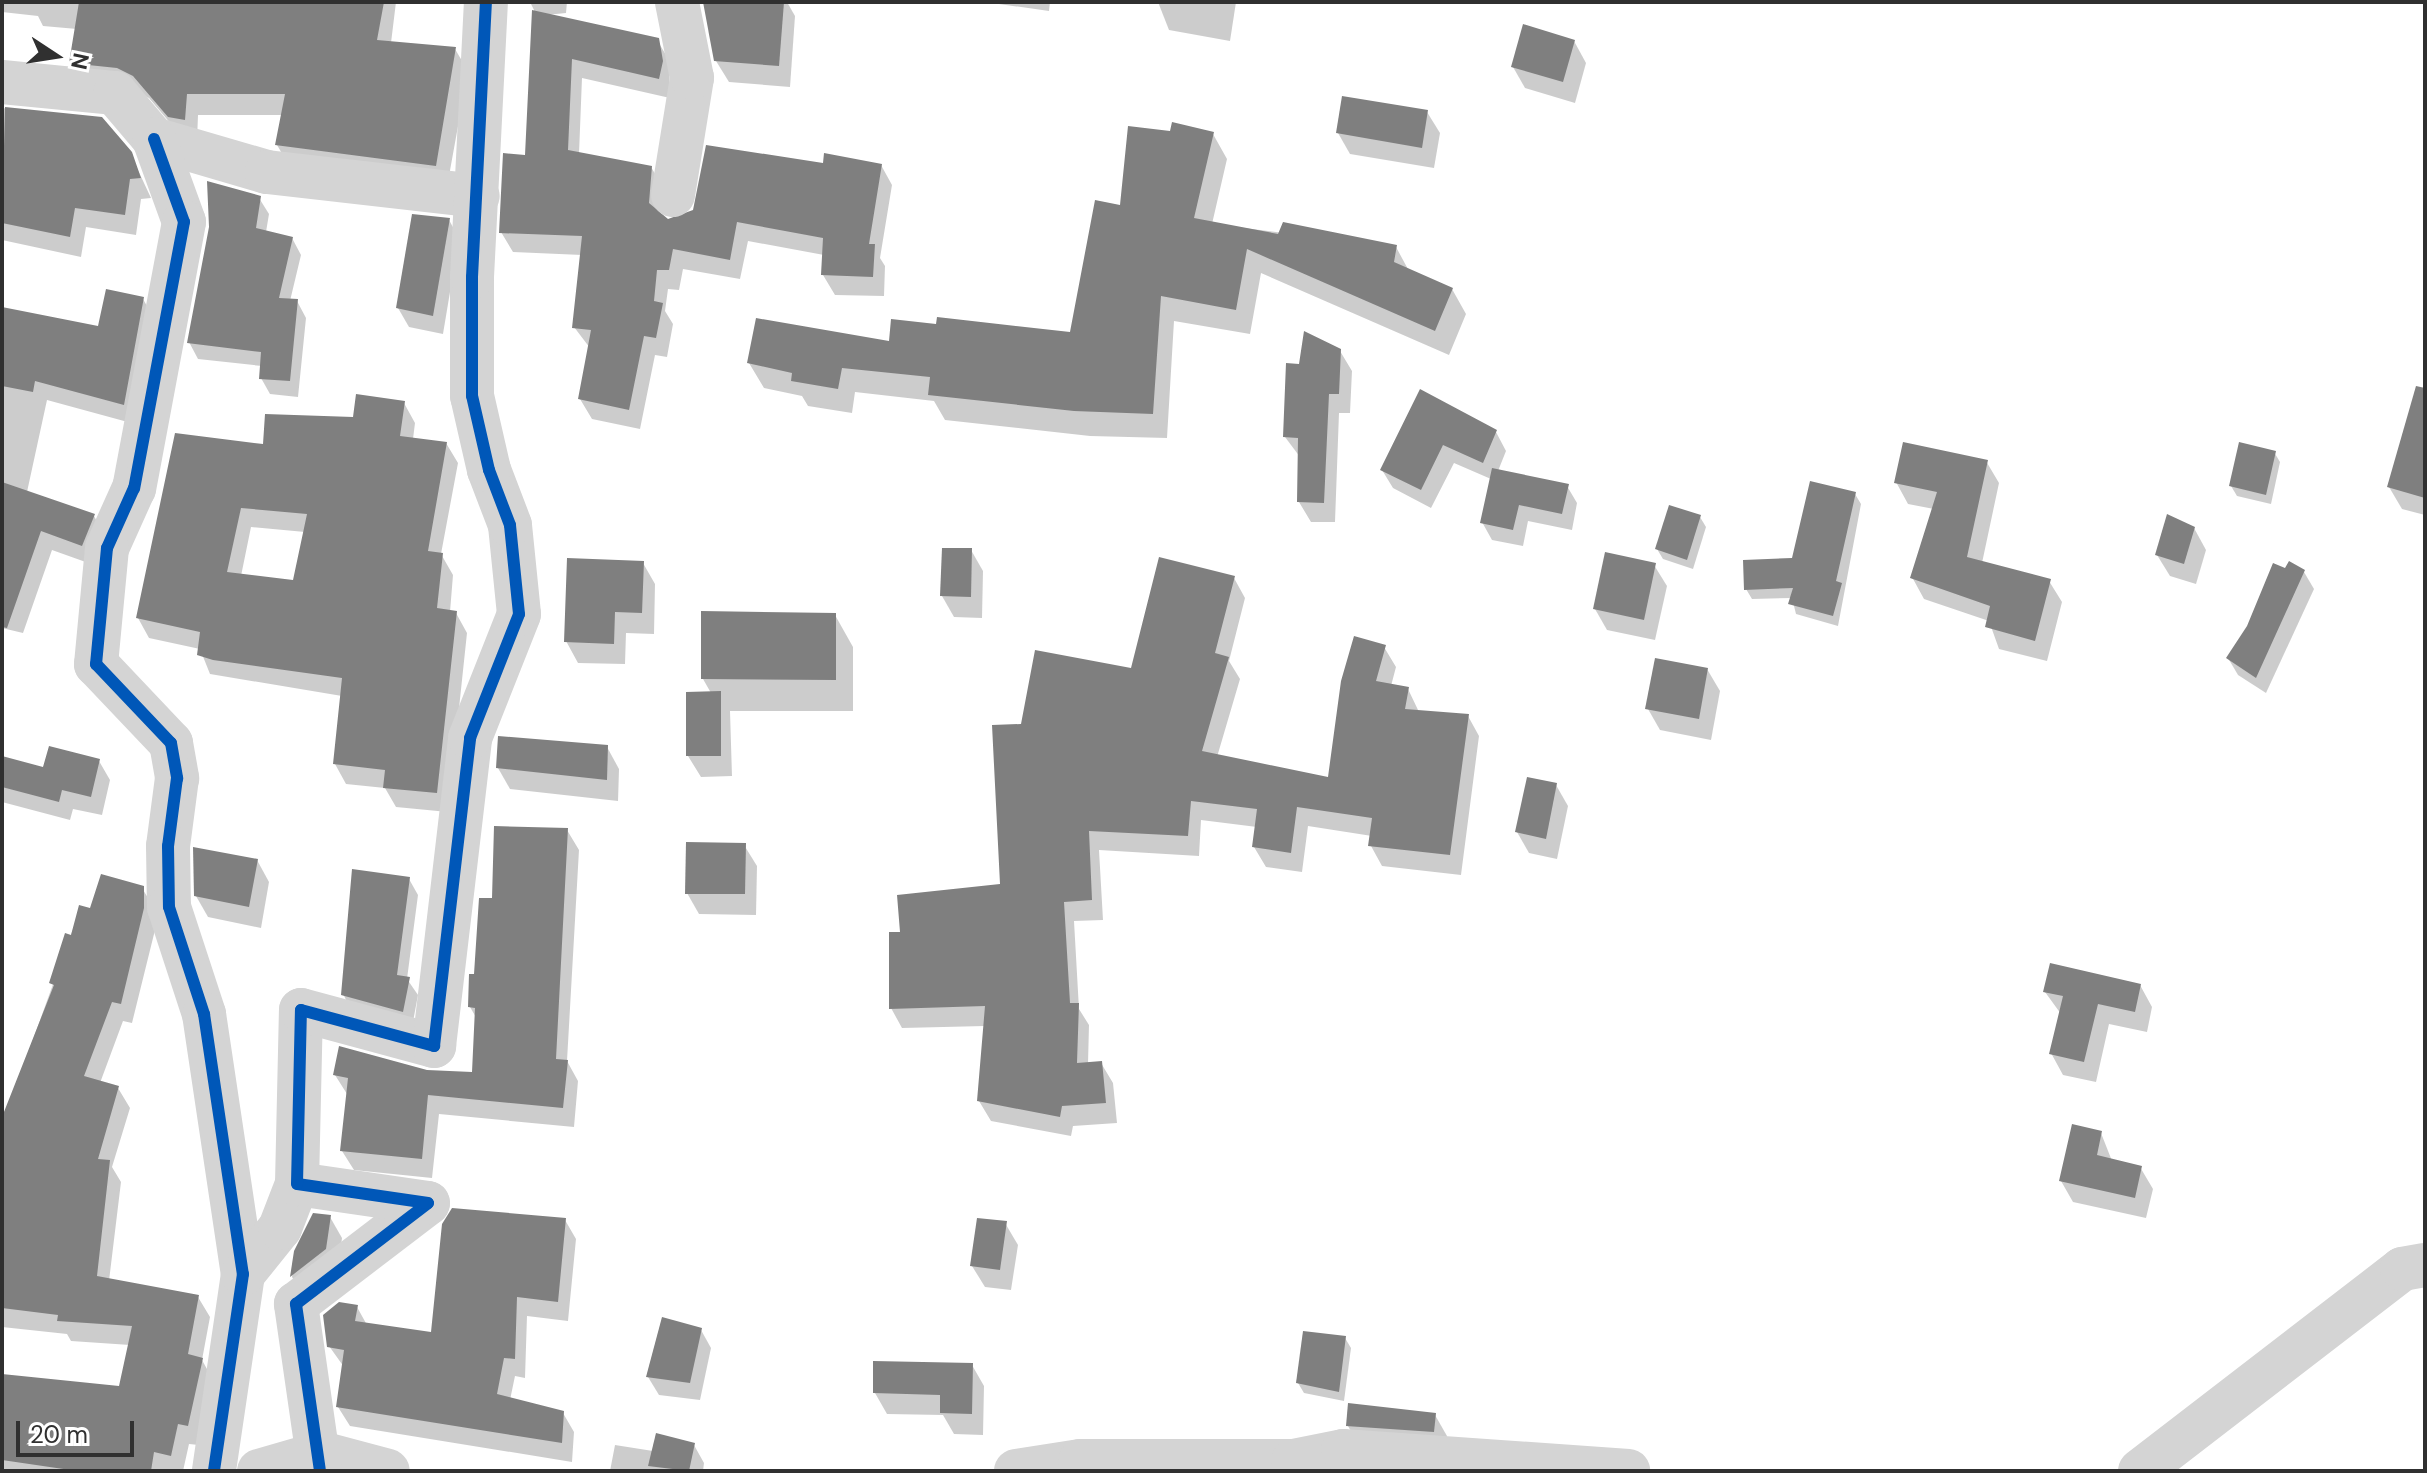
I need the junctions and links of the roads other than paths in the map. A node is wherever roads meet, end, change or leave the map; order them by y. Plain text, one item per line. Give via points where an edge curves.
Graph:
1 (486, 2) edge
2 (677, 2) edge
3 (2, 82) edge
4 (154, 139) junction
5 (673, 195) dead end
6 (478, 196) junction
7 (297, 1184) junction
8 (2425, 1265) edge
9 (243, 1274) junction
10 (321, 1462) edge
11 (214, 1471) edge
12 (259, 1471) edge
13 (388, 1471) edge
14 (1016, 1471) edge
15 (1628, 1471) edge
16 (2140, 1471) edge

1 - 6 street
2 - 5 street via 692,78
3 - 4 street via 115,93
4 - 6 street via 267,172
4 - 9 street via 184,222 134,488 107,548 96,664 171,743 177,778 168,846 169,907 204,1014
6 - 7 street via 472,396 489,470 510,525 519,614 470,738 434,1046 301,1010
7 - 9 street via 280,1228
7 - 10 street via 428,1203 296,1304
8 - 16 street via 2402,1269
9 - 11 street
10 - 12 street
10 - 13 street
14 - 15 street via 1080,1461 1293,1461 1343,1451

